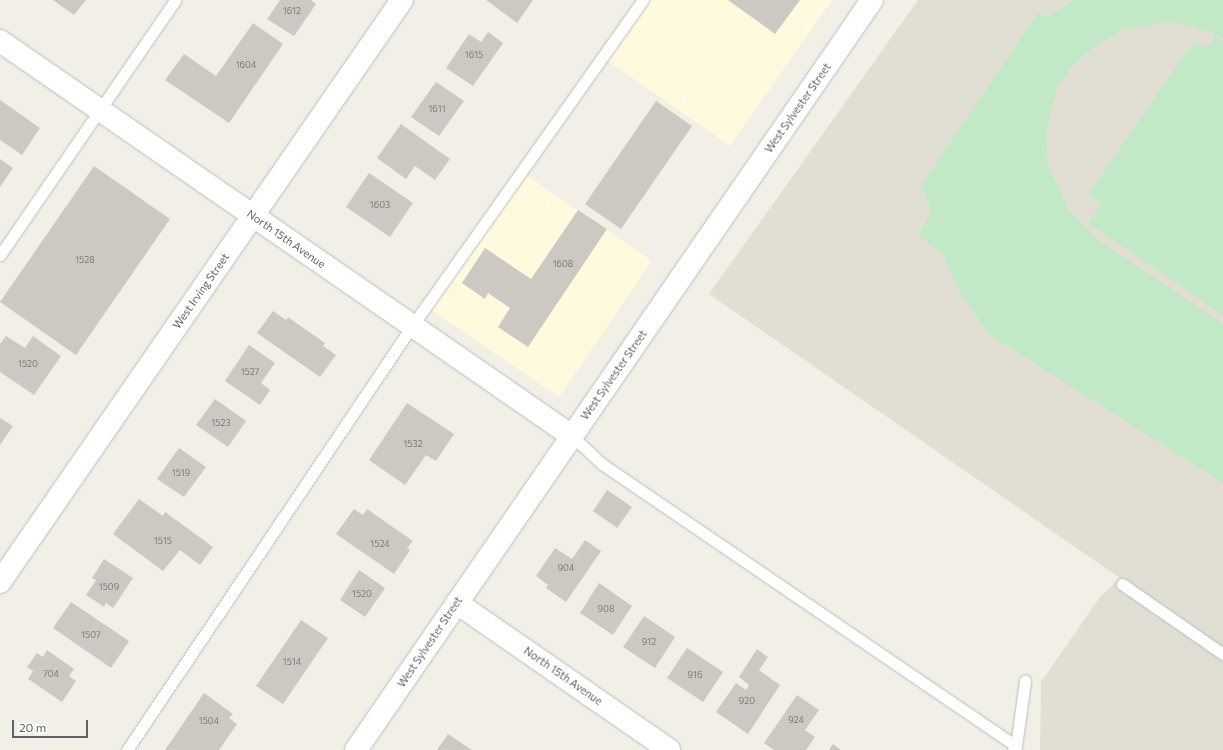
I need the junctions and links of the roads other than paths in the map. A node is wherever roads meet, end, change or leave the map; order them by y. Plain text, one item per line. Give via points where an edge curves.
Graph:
1 (175, 0) edge
2 (402, 0) edge
3 (643, 0) edge
4 (872, 0) edge
5 (0, 41) edge
6 (101, 111) junction
7 (253, 216) junction
8 (0, 255) edge
9 (412, 326) junction
10 (572, 436) junction
11 (0, 582) edge
12 (1122, 584) dead end
13 (457, 603) junction
14 (1223, 654) edge
15 (1025, 681) dead end
16 (1014, 748) edge
17 (127, 750) edge
18 (356, 750) edge
19 (669, 750) edge

1 - 6 lane
2 - 7 street, West Irving Street
3 - 9 lane
4 - 10 street, West Sylvester Street
5 - 6 street, North 15th Avenue
6 - 7 street, North 15th Avenue
6 - 8 lane
7 - 9 street, North 15th Avenue
7 - 11 street, West Irving Street
9 - 10 street, North 15th Avenue
9 - 17 lane
10 - 13 street, West Sylvester Street
10 - 16 lane via 602,464
12 - 14 lane
13 - 18 street, West Sylvester Street
13 - 19 street, North 15th Avenue
15 - 16 lane

